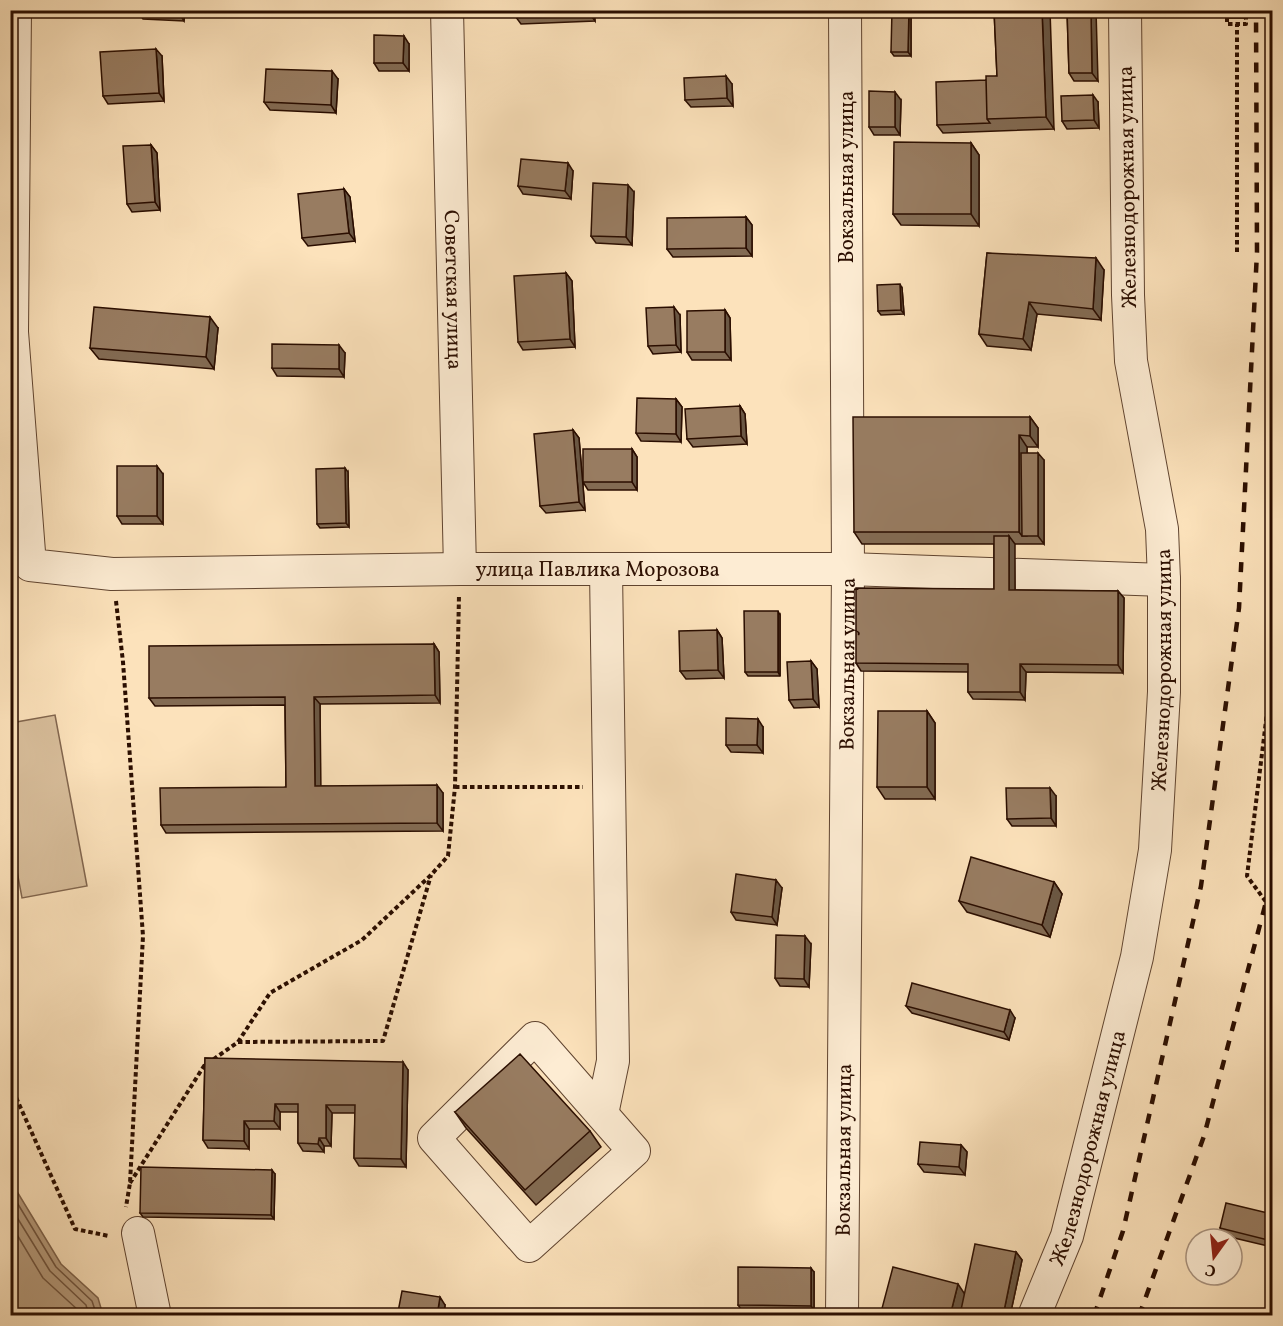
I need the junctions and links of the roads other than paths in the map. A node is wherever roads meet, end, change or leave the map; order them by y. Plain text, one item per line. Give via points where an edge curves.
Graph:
1 (15, 10) edge
2 (447, 10) edge
3 (845, 10) edge
4 (1125, 10) edge
5 (11, 332) edge
6 (848, 569) junction
7 (606, 570) junction
8 (460, 577) junction
9 (1164, 580) junction
10 (602, 1114) junction
11 (127, 1227) road end
12 (155, 1316) edge
13 (842, 1316) edge
14 (1034, 1316) edge

1 - 5 street
2 - 8 street, Советская улица
3 - 6 street, Вокзальная улица
4 - 9 street, Железнодорожная улица via 1131,361 1162,529
5 - 8 street, улица Павлика Морозова via 30,565 112,574
6 - 7 street, улица Павлика Морозова
6 - 9 street, улица Павлика Морозова
6 - 13 street, Вокзальная улица
7 - 8 street, улица Павлика Морозова
7 - 10 street via 612,1061
9 - 14 street, Железнодорожная улица via 1164,692 1155,850 1137,957 1067,1236
10 - 10 street via 535,1038 434,1138 529,1246 633,1151
11 - 12 street

